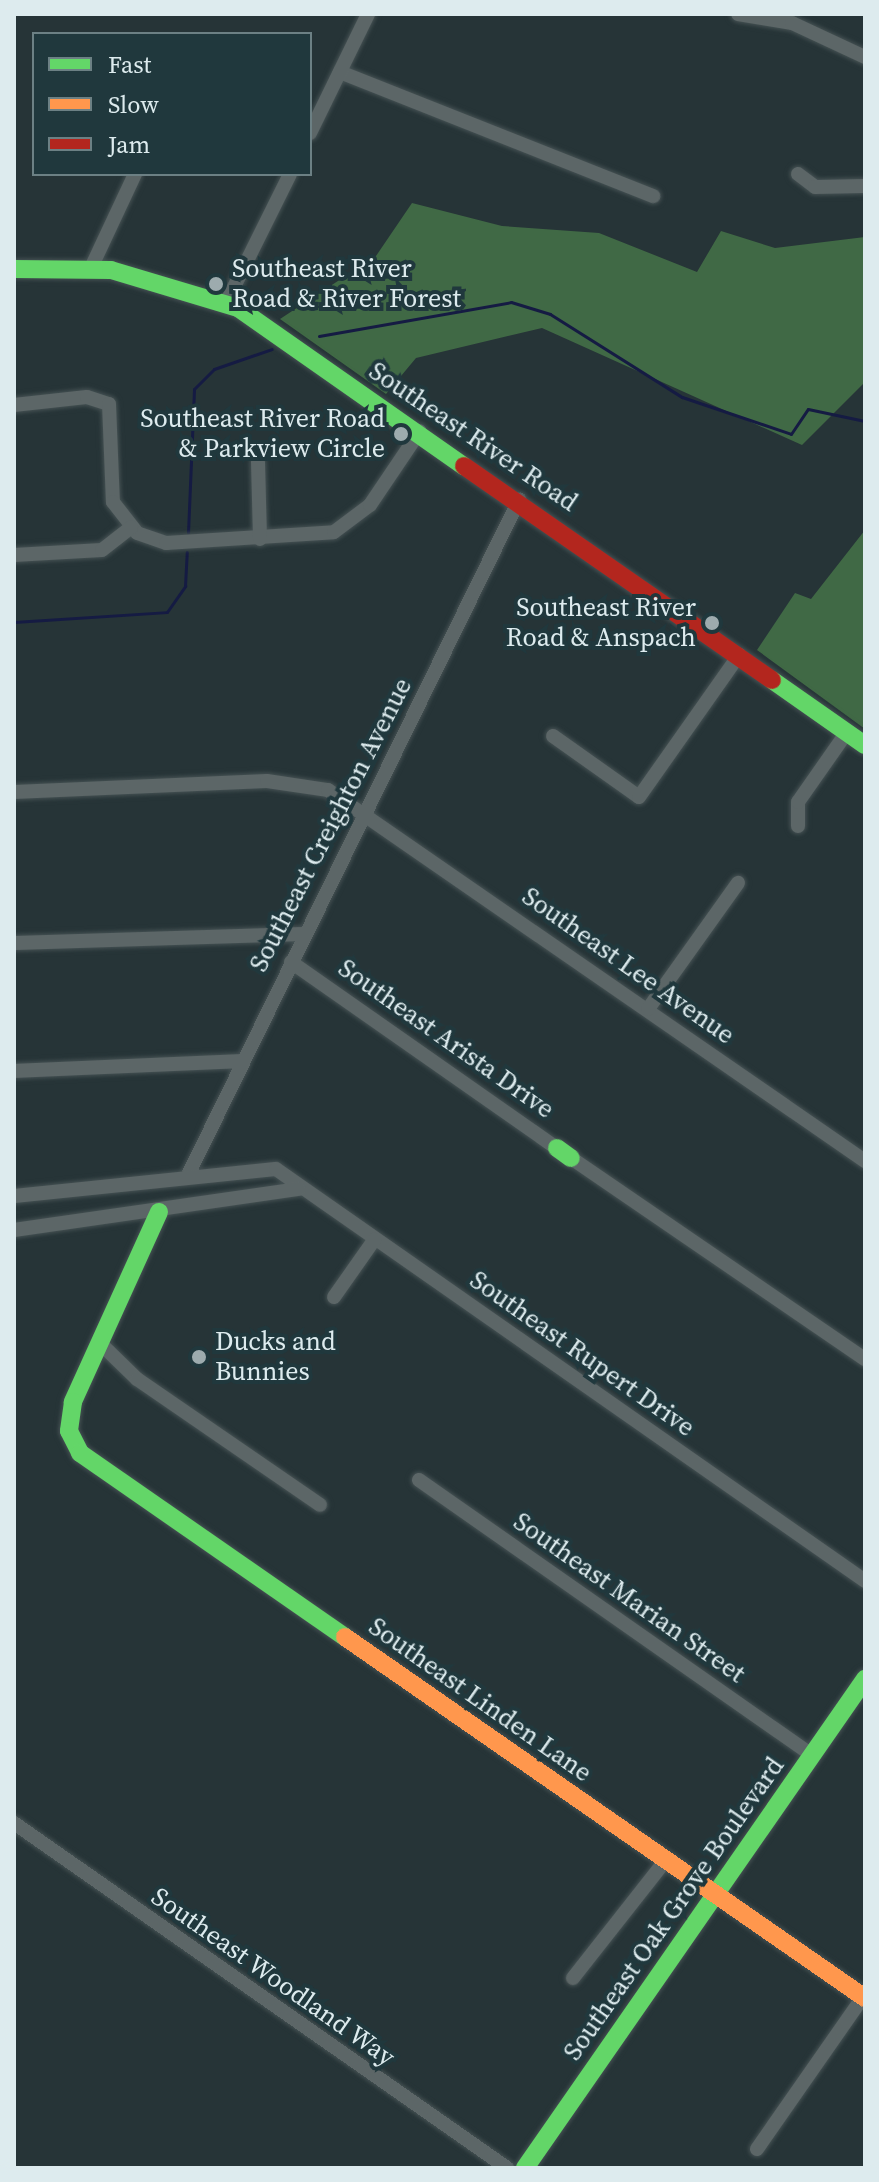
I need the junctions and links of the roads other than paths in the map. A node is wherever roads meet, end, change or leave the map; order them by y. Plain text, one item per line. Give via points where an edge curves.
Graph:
1 (368, 14) edge
2 (738, 14) edge
3 (865, 57) edge
4 (340, 72) junction
5 (312, 129) edge
6 (798, 174) dead end
7 (134, 176) edge
8 (289, 176) edge
9 (865, 186) edge
10 (653, 196) dead end
11 (91, 268) junction
12 (14, 269) edge
13 (226, 303) junction
14 (14, 405) edge
15 (420, 431) junction
16 (258, 462) dead end
17 (519, 500) junction
18 (131, 527) junction
19 (260, 539) junction
20 (14, 555) edge
21 (739, 655) junction
22 (847, 732) junction
23 (553, 736) dead end
24 (865, 745) edge
25 (14, 792) edge
26 (362, 811) junction
27 (798, 826) dead end
28 (738, 883) dead end
29 (304, 934) junction
30 (14, 943) edge
31 (291, 962) junction
32 (648, 1009) junction
33 (242, 1061) junction
34 (14, 1071) edge
35 (865, 1161) edge
36 (189, 1173) junction
37 (299, 1189) junction
38 (14, 1196) edge
39 (159, 1212) junction
40 (14, 1230) edge
41 (374, 1240) junction
42 (334, 1297) dead end
43 (101, 1344) junction
44 (865, 1359) edge
45 (419, 1480) dead end
46 (320, 1505) dead end
47 (865, 1581) edge
48 (865, 1679) edge
49 (812, 1755) junction
50 (14, 1823) edge
51 (665, 1861) junction
52 (715, 1896) junction
53 (573, 1978) dead end
54 (864, 1997) edge
55 (757, 2149) dead end
56 (507, 2168) edge
57 (525, 2168) edge

1 - 4 street
2 - 3 street via 792,23
4 - 5 street
4 - 10 street
6 - 9 street via 815,187
7 - 11 street
8 - 13 street
11 - 12 street, Southeast River Road
11 - 13 street, Southeast River Road
13 - 15 street, Southeast River Road
14 - 18 street via 87,397 109,404 111,491
15 - 17 street, Southeast River Road
15 - 19 street via 350,524 317,537
16 - 19 street
17 - 21 street, Southeast River Road
17 - 26 street, Southeast Creighton Avenue
18 - 19 street via 166,543
18 - 20 street via 102,550
21 - 22 street, Southeast River Road
21 - 23 street via 639,797
22 - 24 street, Southeast River Road
22 - 27 street via 798,802
25 - 26 street, Southeast Lee Avenue via 267,781 319,788
26 - 29 street, Southeast Creighton Avenue
26 - 32 street, Southeast Lee Avenue
28 - 32 street
29 - 30 street
29 - 31 street, Southeast Creighton Avenue
31 - 33 street, Southeast Creighton Avenue
31 - 44 street, Southeast Arista Drive
32 - 35 street, Southeast Lee Avenue
33 - 34 street
33 - 36 street, Southeast Creighton Avenue
36 - 37 street, Southeast Rupert Drive via 272,1168
36 - 38 street
37 - 39 street
37 - 41 street, Southeast Rupert Drive
39 - 40 street
39 - 43 street
41 - 42 street
41 - 47 street, Southeast Rupert Drive
43 - 46 street via 137,1379
43 - 51 street, Southeast Linden Lane via 73,1402 71,1439 80,1453
45 - 49 street, Southeast Marian Street
48 - 49 street, Southeast Oak Grove Boulevard
49 - 52 street, Southeast Oak Grove Boulevard
50 - 56 street, Southeast Woodland Way
51 - 52 street, Southeast Linden Lane
51 - 53 street
52 - 54 street, Southeast Linden Lane
52 - 57 street, Southeast Oak Grove Boulevard
54 - 55 street

